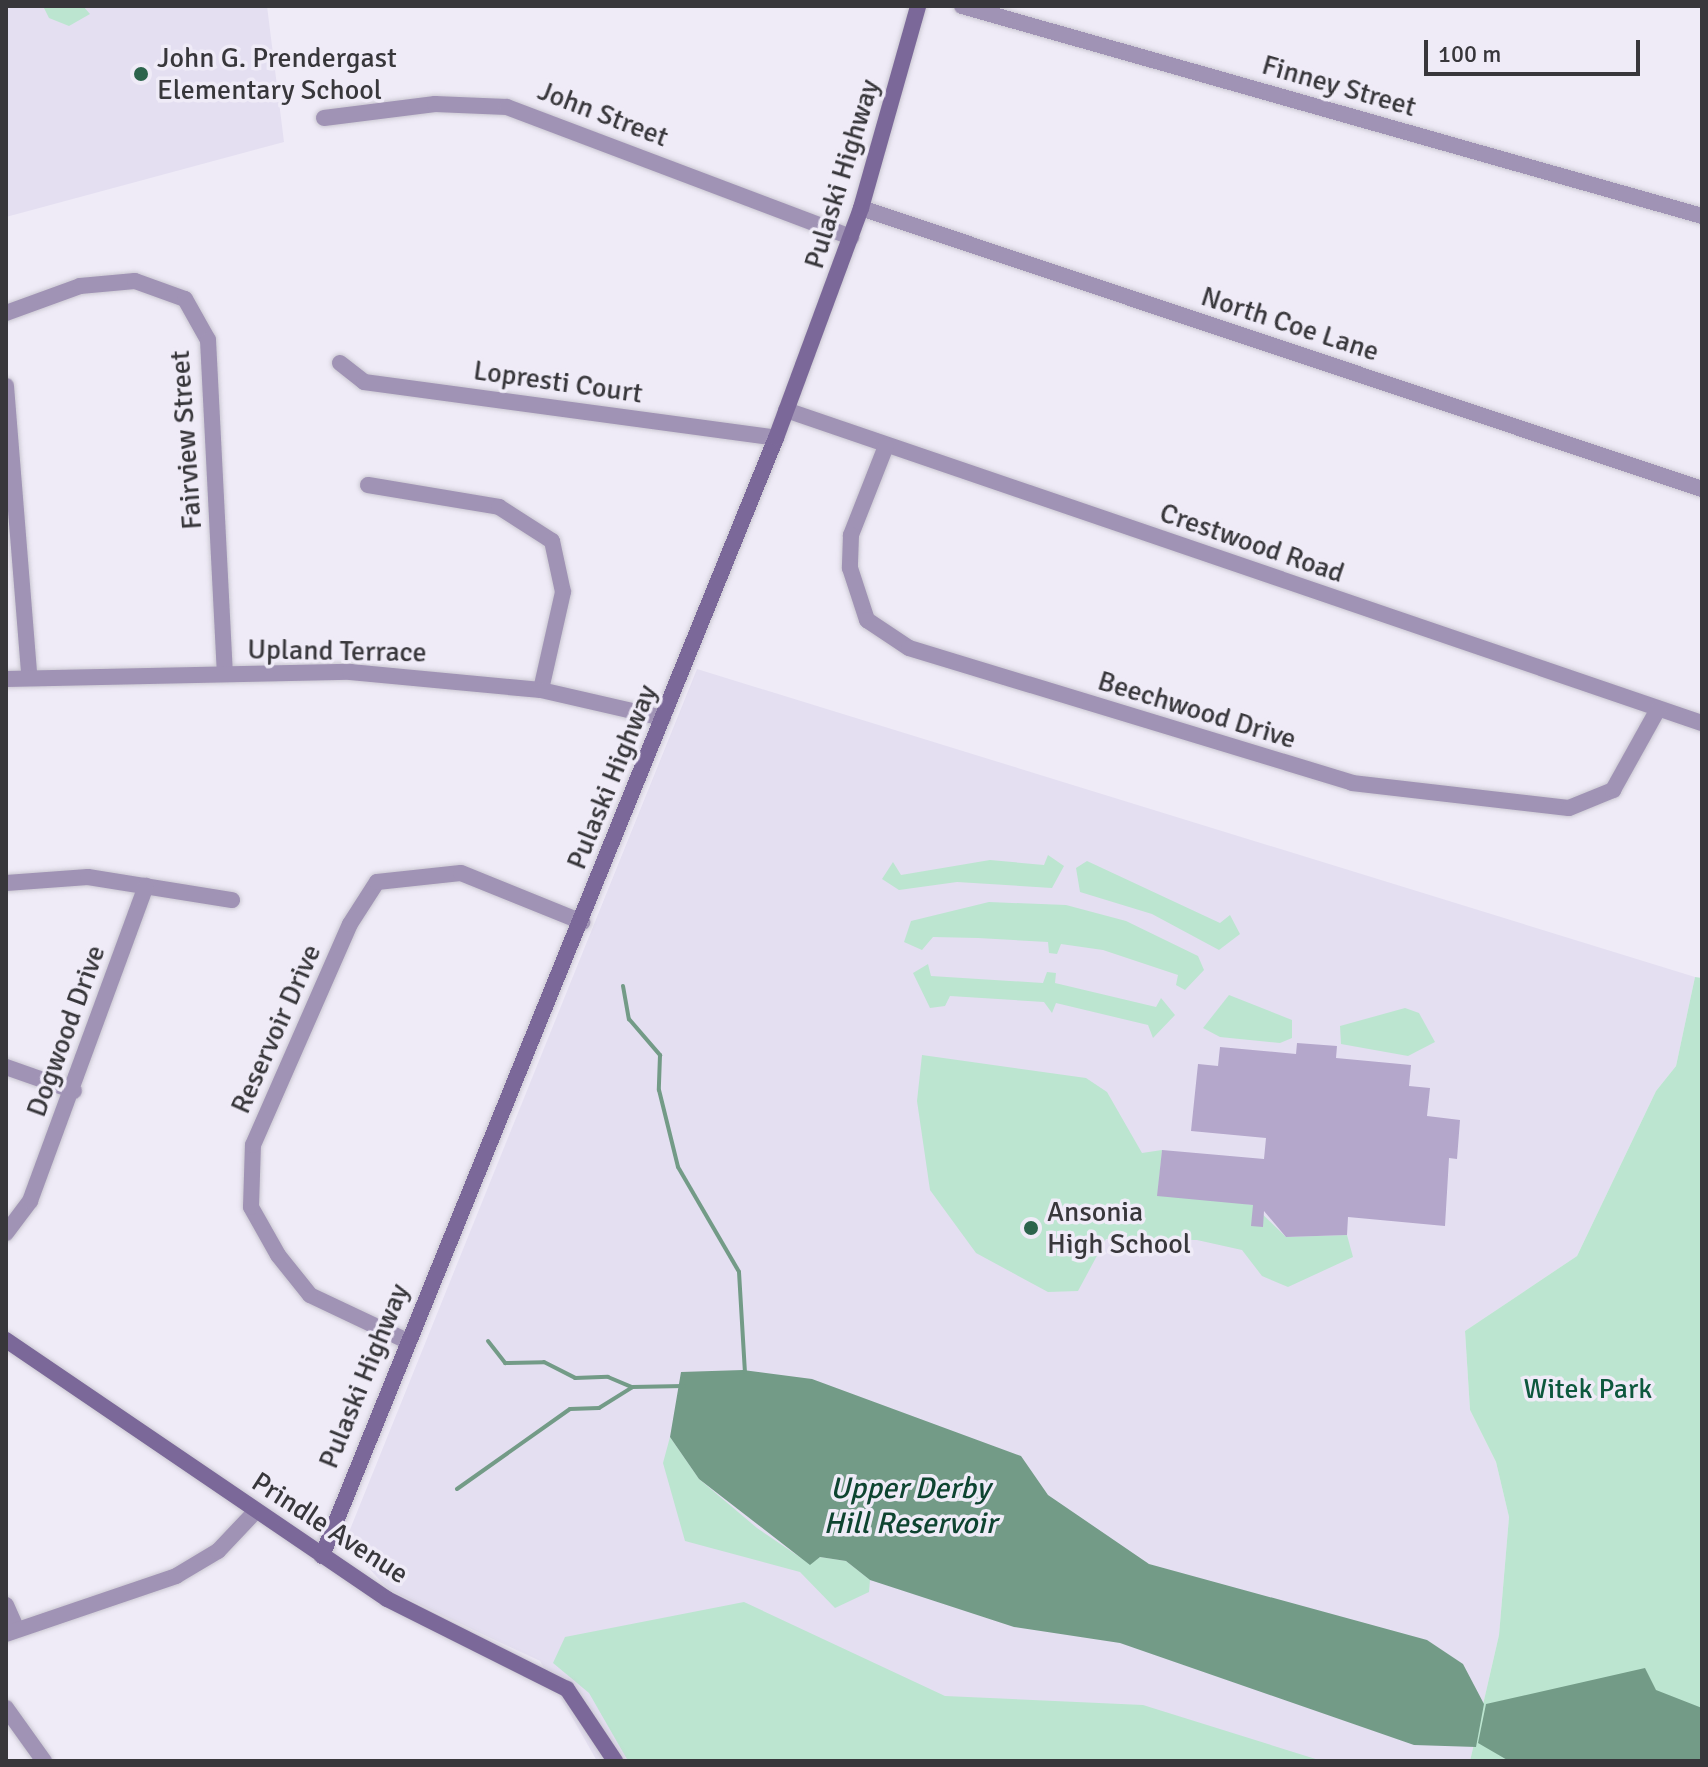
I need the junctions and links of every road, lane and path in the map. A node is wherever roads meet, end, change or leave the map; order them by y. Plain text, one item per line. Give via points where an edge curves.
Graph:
1 (918, 6) edge
2 (962, 6) edge
3 (324, 118) dead end
4 (861, 208) junction
5 (1702, 216) edge
6 (851, 237) junction
7 (6, 313) edge
8 (340, 363) dead end
9 (6, 386) edge
10 (786, 410) junction
11 (776, 438) junction
12 (886, 446) junction
13 (368, 485) dead end
14 (1702, 489) edge
15 (225, 674) junction
16 (29, 675) junction
17 (6, 679) edge
18 (541, 690) junction
19 (1658, 709) junction
20 (663, 718) junction
21 (1702, 723) edge
22 (6, 883) edge
23 (146, 886) junction
24 (232, 900) dead end
25 (582, 922) junction
26 (6, 1067) edge
27 (74, 1091) junction
28 (6, 1233) edge
29 (6, 1340) edge
30 (405, 1340) junction
31 (256, 1511) junction
32 (322, 1556) junction
33 (6, 1605) edge
34 (11, 1631) edge
35 (6, 1708) edge
36 (44, 1761) edge
37 (615, 1761) edge

1 - 4 main road, Pulaski Highway
2 - 5 street, Finney Street
3 - 6 street, John Street via 435,104 507,107
4 - 6 main road, Pulaski Highway
4 - 14 street, North Coe Lane
6 - 10 main road, Pulaski Highway
7 - 15 street, Fairview Street via 80,286 135,281 185,299 208,340
8 - 11 street, Lopresti Court via 364,382
9 - 16 street
10 - 11 main road, Pulaski Highway
10 - 12 street, Crestwood Road
11 - 20 main road, Pulaski Highway
12 - 19 street, Crestwood Road
12 - 19 street, Beechwood Drive via 851,535 850,568 867,620 909,648 1352,783 1569,808 1613,790
13 - 18 street via 499,507 552,541 563,592
15 - 16 street, Upland Terrace
15 - 18 street, Upland Terrace via 350,672
16 - 17 street, Upland Terrace
18 - 20 street, Upland Terrace
19 - 21 street, Crestwood Road
20 - 25 main road, Pulaski Highway
22 - 23 street via 88,877
23 - 24 street
23 - 27 street, Dogwood Drive
25 - 30 main road, Pulaski Highway
25 - 30 street, Reservoir Drive via 461,873 377,882 350,924 253,1145 251,1207 286,1265 310,1295
26 - 27 street
27 - 28 street, Dogwood Drive via 30,1201
29 - 31 main road, Prindle Avenue
30 - 32 main road, Pulaski Highway
31 - 32 main road, Prindle Avenue
31 - 34 street via 218,1551 176,1576
32 - 37 main road, Prindle Avenue via 387,1599 567,1689
33 - 34 street
35 - 36 street

